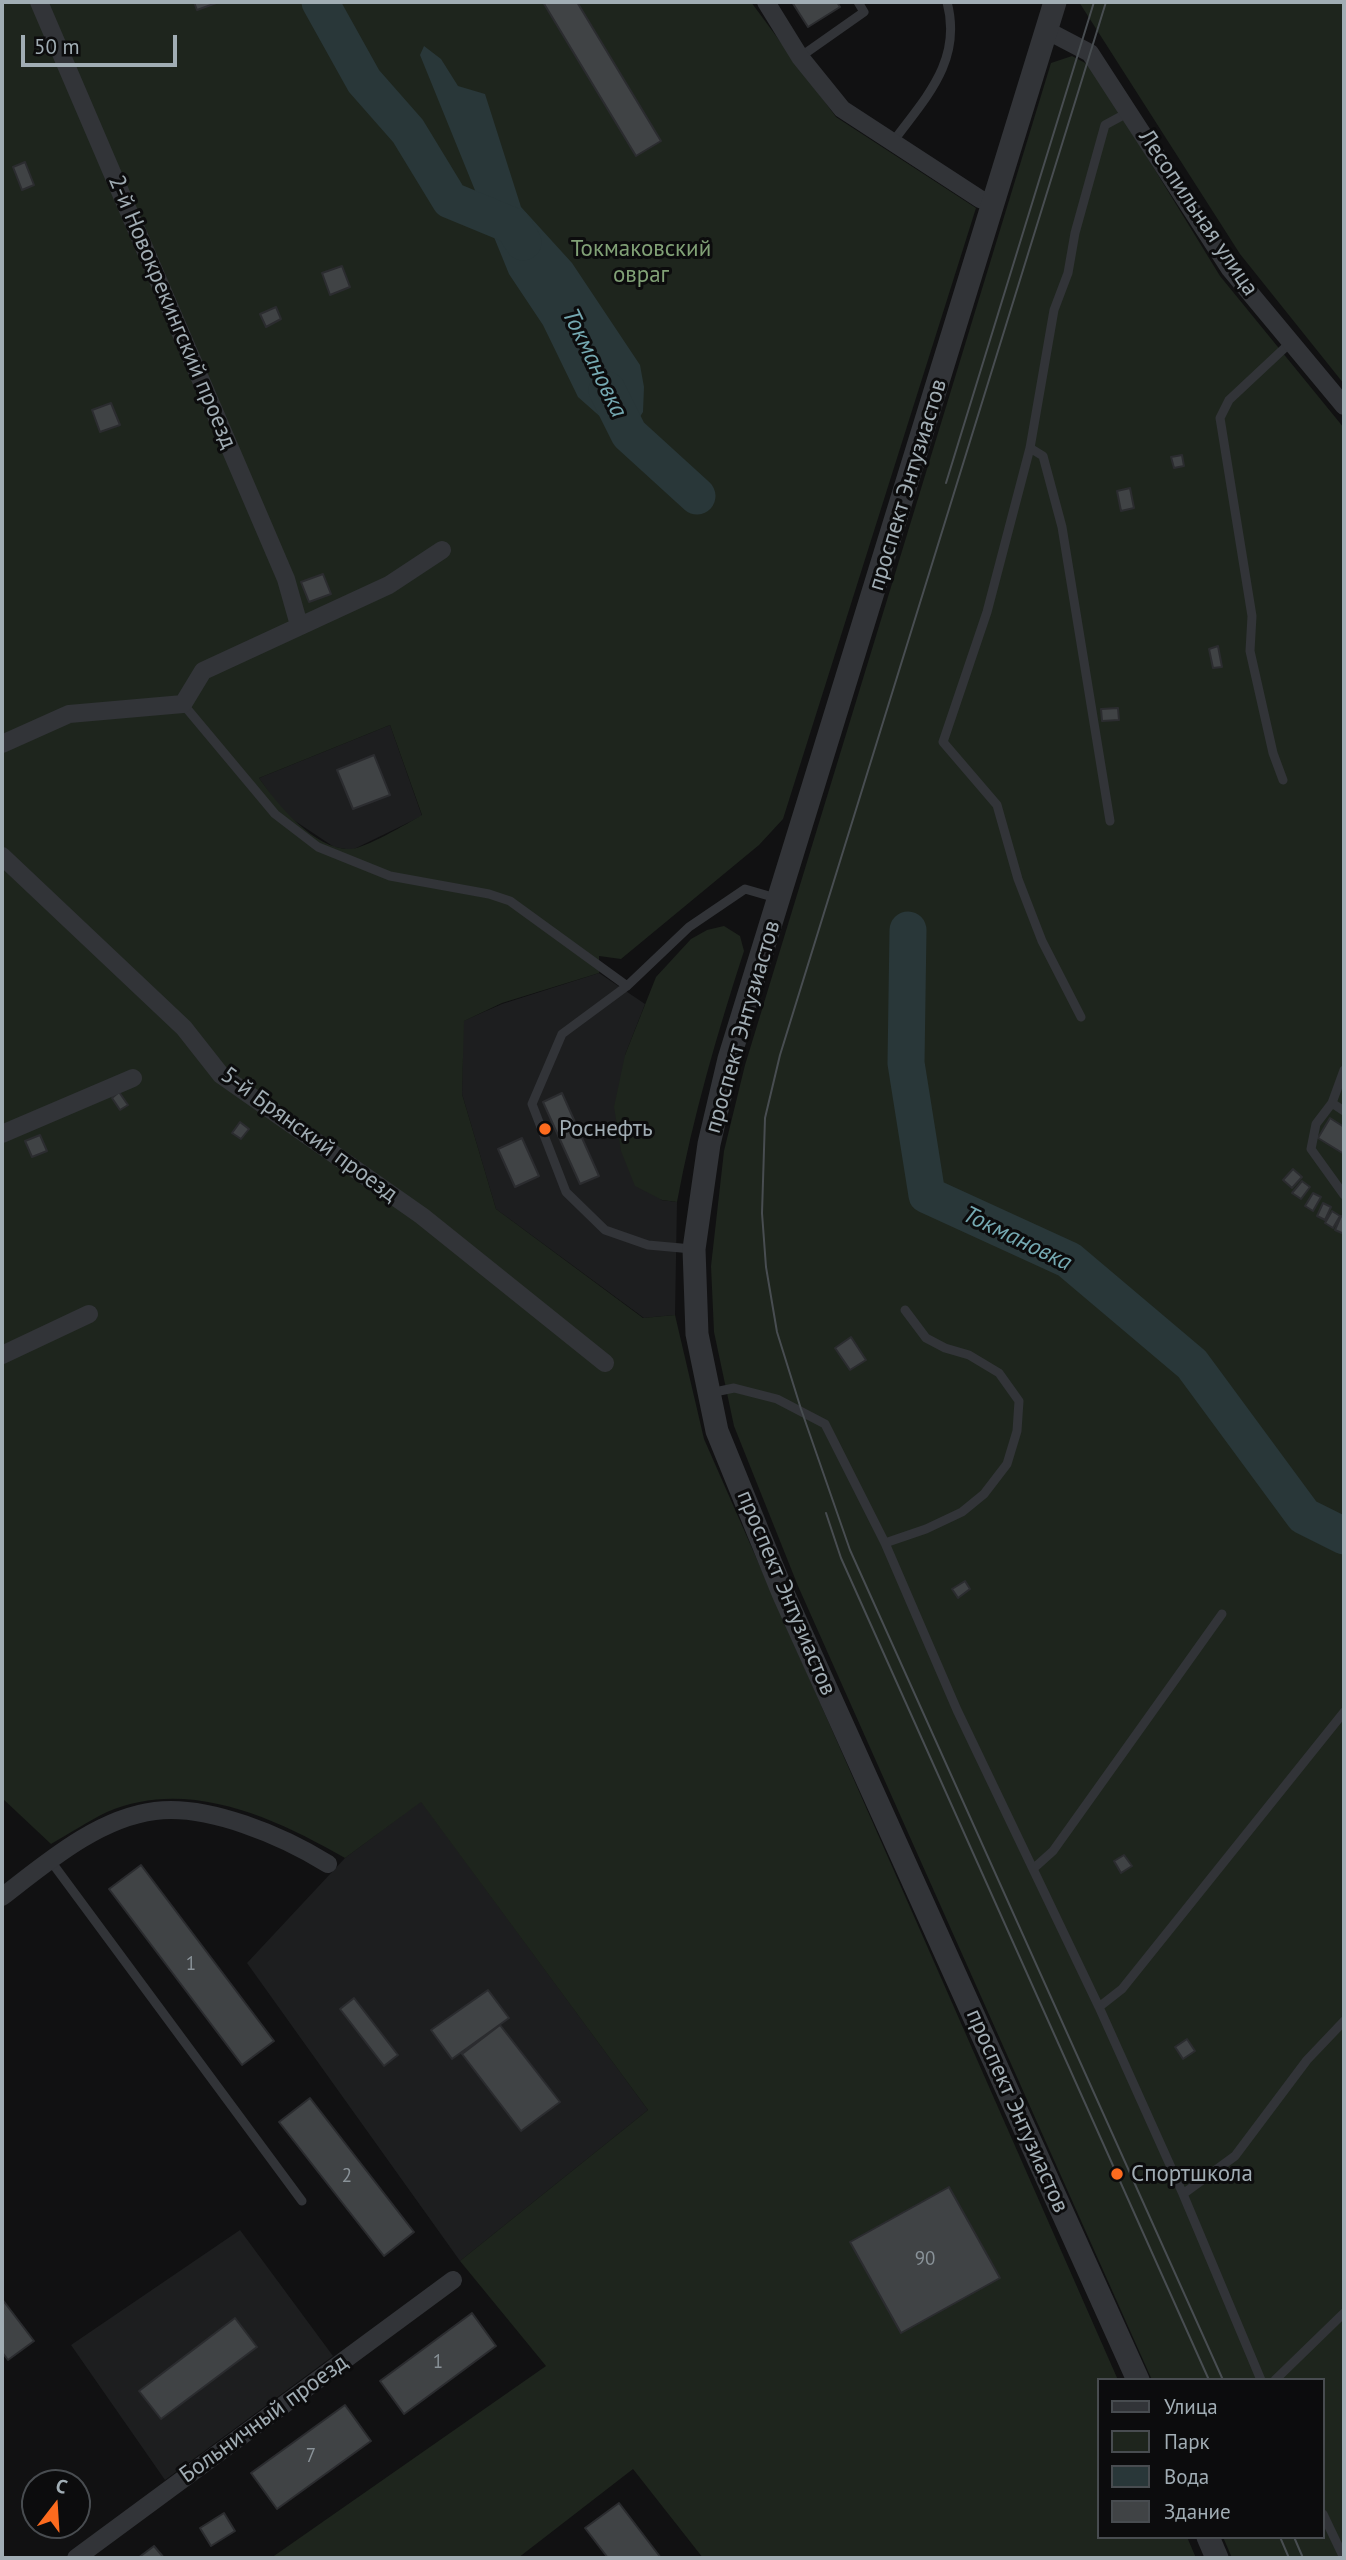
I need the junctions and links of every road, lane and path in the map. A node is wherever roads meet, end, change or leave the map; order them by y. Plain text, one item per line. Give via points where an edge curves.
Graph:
1 (39, 2) edge
2 (766, 2) edge
3 (858, 2) edge
4 (947, 2) edge
5 (1055, 2) edge
6 (1046, 30) junction
7 (800, 57) junction
8 (1130, 111) junction
9 (891, 143) junction
10 (994, 204) junction
11 (1291, 342) junction
12 (1344, 406) edge
13 (1030, 448) junction
14 (442, 550) dead end
15 (299, 625) junction
16 (183, 704) junction
17 (2, 744) edge
18 (1283, 780) dead end
19 (1110, 821) dead end
20 (2, 856) edge
21 (781, 899) junction
22 (627, 986) junction
23 (1081, 1017) dead end
24 (1344, 1070) edge
25 (133, 1078) dead end
26 (1332, 1103) junction
27 (1344, 1111) edge
28 (2, 1133) edge
29 (1344, 1195) edge
30 (694, 1249) junction
31 (905, 1310) dead end
32 (89, 1314) dead end
33 (2, 1355) edge
34 (605, 1363) dead end
35 (710, 1393) junction
36 (885, 1543) junction
37 (1222, 1614) dead end
38 (1344, 1712) edge
39 (50, 1860) junction
40 (328, 1864) dead end
41 (1032, 1869) junction
42 (2, 1897) edge
43 (1099, 2007) junction
44 (1344, 2021) edge
45 (1183, 2194) junction
46 (302, 2201) dead end
47 (453, 2280) dead end
48 (1344, 2313) edge
49 (1137, 2378) edge
50 (1260, 2378) edge
51 (1277, 2378) edge
52 (1325, 2518) edge
53 (1209, 2539) edge
54 (76, 2558) edge
55 (1217, 2558) edge
56 (1344, 2558) edge

1 - 15 street, 2-й Новокрекингский проезд via 286,579
2 - 7 street
3 - 7 lane via 864,12
4 - 9 lane via 949,50 941,76
5 - 6 street, проспект Энтузиастов
6 - 8 street, Лесопильная улица via 1090,53
6 - 10 street, проспект Энтузиастов
7 - 9 street via 842,109
8 - 11 street, Лесопильная улица via 1230,269
8 - 13 lane via 1105,125 1068,273 1054,310
9 - 10 street
10 - 21 street, проспект Энтузиастов
11 - 12 street, Лесопильная улица
11 - 18 lane via 1229,400 1220,418 1252,617 1250,651
13 - 19 lane via 1042,456 1062,527
13 - 23 lane via 987,612 943,742 997,805 1042,941
14 - 15 street via 389,585
15 - 16 street via 203,671
16 - 17 street via 69,714
16 - 22 lane via 275,814 318,847 390,876 510,901
20 - 34 street, 5-й Брянский проезд via 184,1028 221,1074 422,1216
21 - 22 lane via 745,889 689,927
21 - 30 street, проспект Энтузиастов via 729,1059 709,1144
22 - 30 lane via 562,1034 532,1104 566,1192 605,1230 648,1245
24 - 26 lane
25 - 28 street
26 - 27 lane
26 - 29 lane via 1316,1125 1311,1149
30 - 35 street, проспект Энтузиастов via 697,1334
31 - 36 lane via 926,1338 999,1373 1019,1401 1017,1431 1007,1464 984,1494 938,1524
32 - 33 street
35 - 36 lane via 734,1388 777,1399 825,1424
35 - 49 street, проспект Энтузиастов via 718,1431 783,1593
36 - 41 lane
37 - 41 lane via 1053,1851
38 - 43 lane via 1122,1989
39 - 40 street via 116,1822 156,1811 194,1812 229,1820
39 - 42 street
39 - 46 lane
41 - 43 lane
43 - 45 lane
44 - 45 lane via 1307,2060 1236,2156
45 - 50 lane
47 - 54 street, Больничный проезд
48 - 51 lane
52 - 56 lane
53 - 55 street

